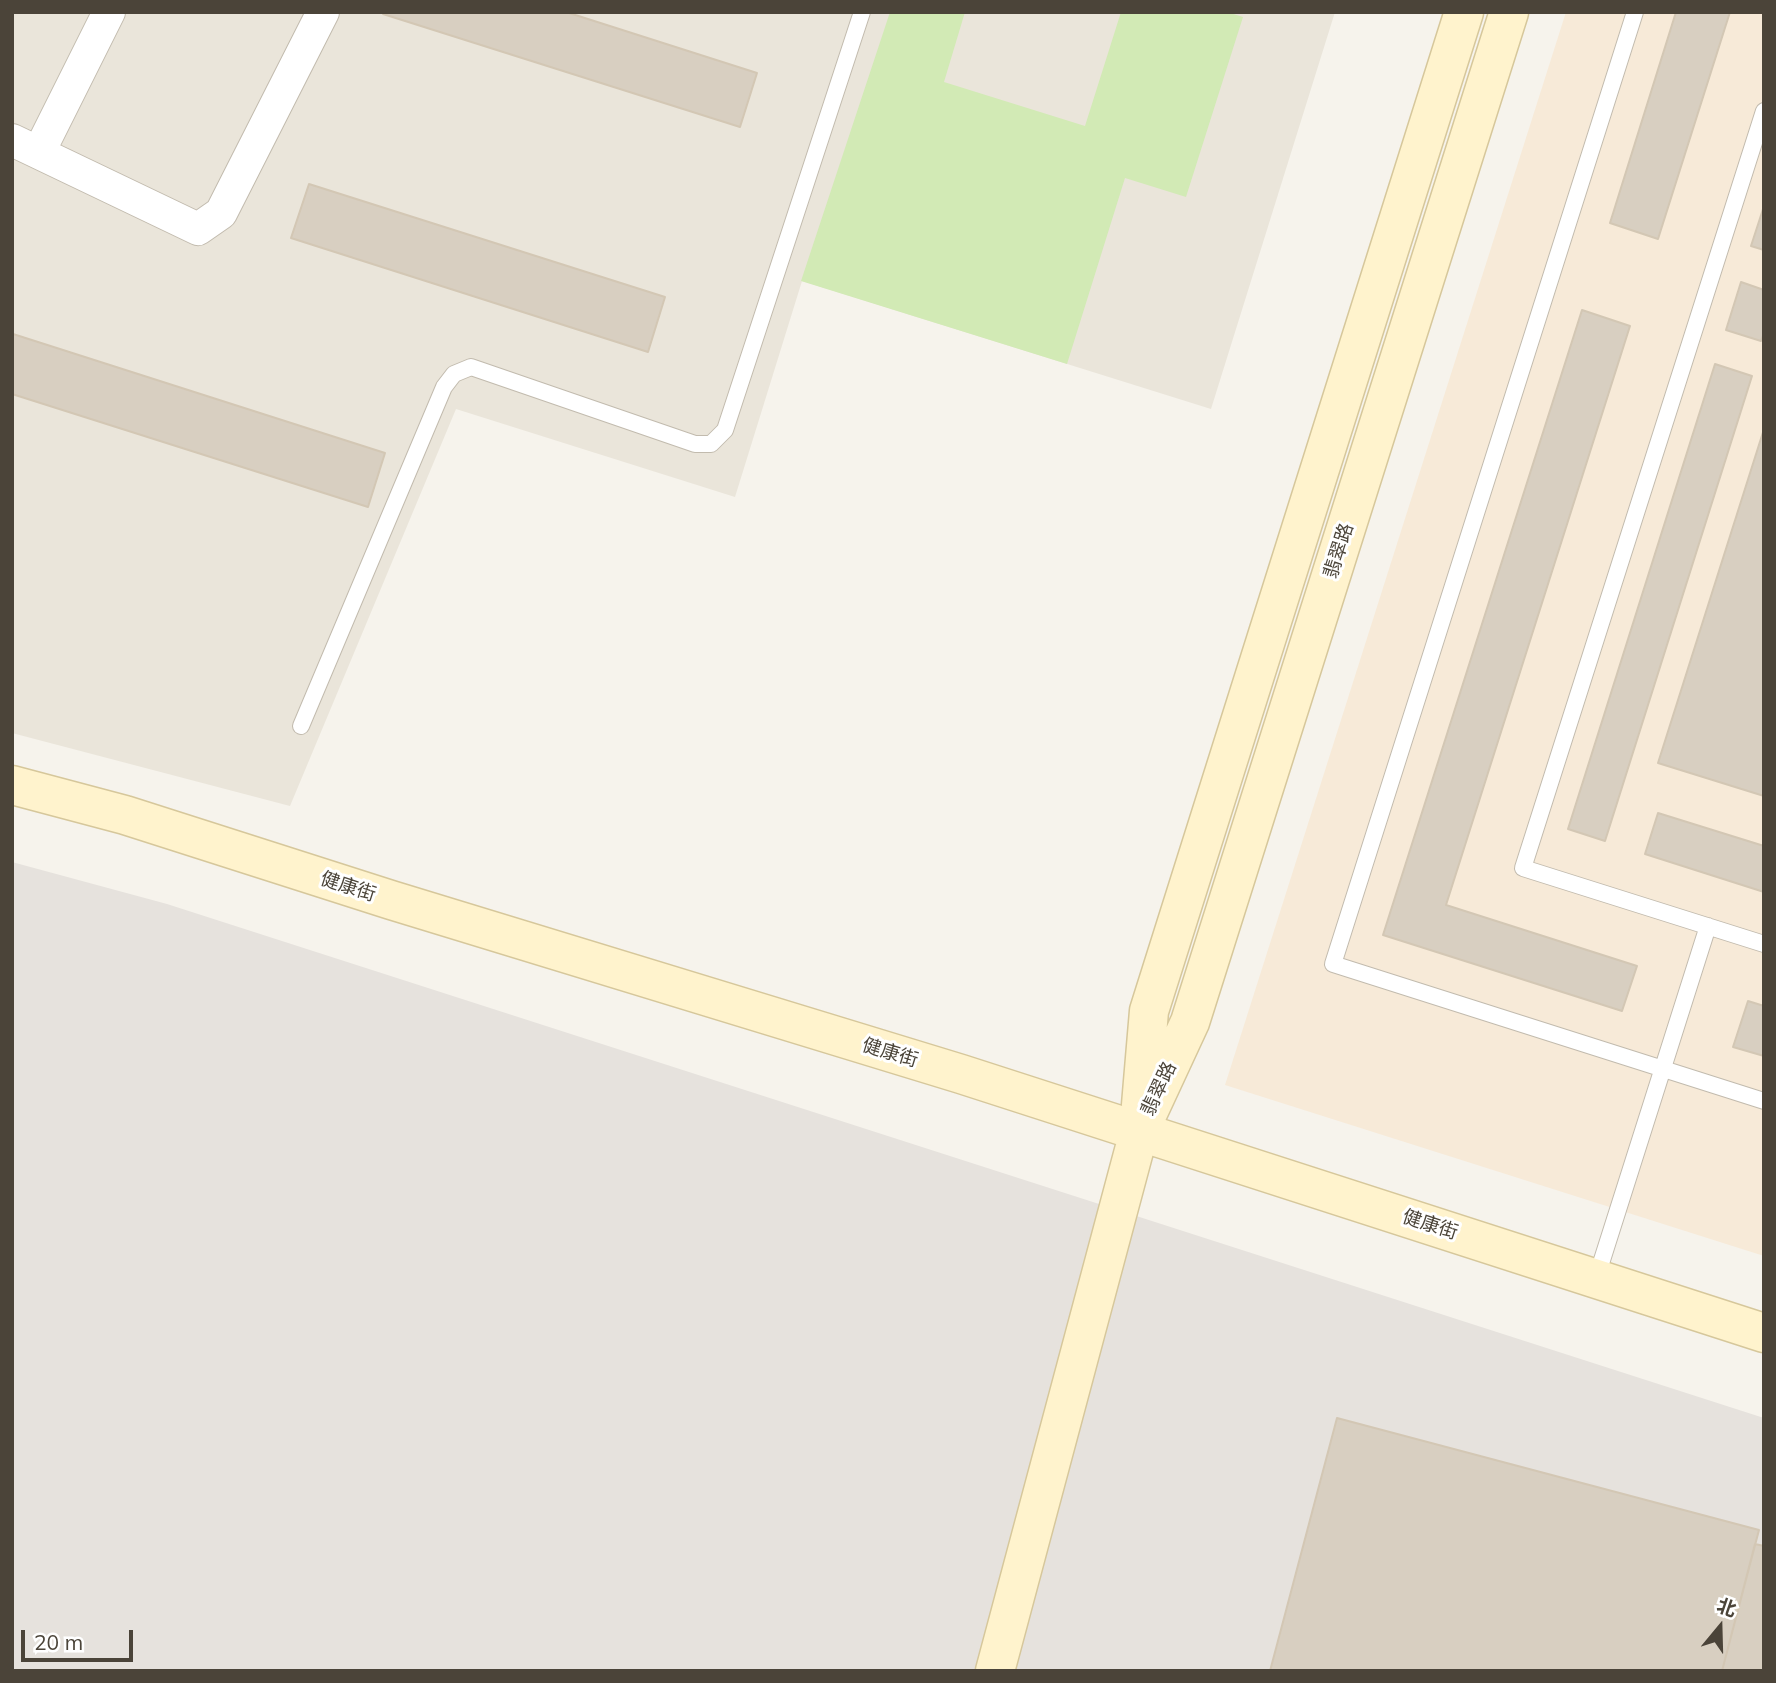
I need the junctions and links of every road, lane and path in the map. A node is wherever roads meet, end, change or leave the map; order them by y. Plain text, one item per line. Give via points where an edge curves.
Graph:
1 (109, 12) edge
2 (323, 12) edge
3 (862, 12) edge
4 (1465, 12) edge
5 (1509, 12) edge
6 (1635, 12) edge
7 (1764, 111) edge
8 (25, 146) edge
9 (301, 726) dead end
10 (12, 785) edge
11 (1708, 926) junction
12 (1764, 944) edge
13 (1663, 1069) junction
14 (1764, 1101) edge
15 (1139, 1132) junction
16 (1596, 1279) junction
17 (1764, 1333) edge
18 (995, 1671) edge

1 - 8 street
2 - 8 street via 221,213 198,229
3 - 9 lane via 725,430 711,444 695,444 471,367 454,374 444,387
4 - 15 street, 翡翠路 via 1149,1011
5 - 15 street, 翡翠路 via 1190,1023
6 - 13 lane via 1333,964
7 - 11 lane via 1523,868
10 - 15 street, 健康街 via 125,815
11 - 12 lane
11 - 13 lane
13 - 14 lane
13 - 16 lane
15 - 16 street, 健康街
15 - 18 street
16 - 17 street, 健康街

